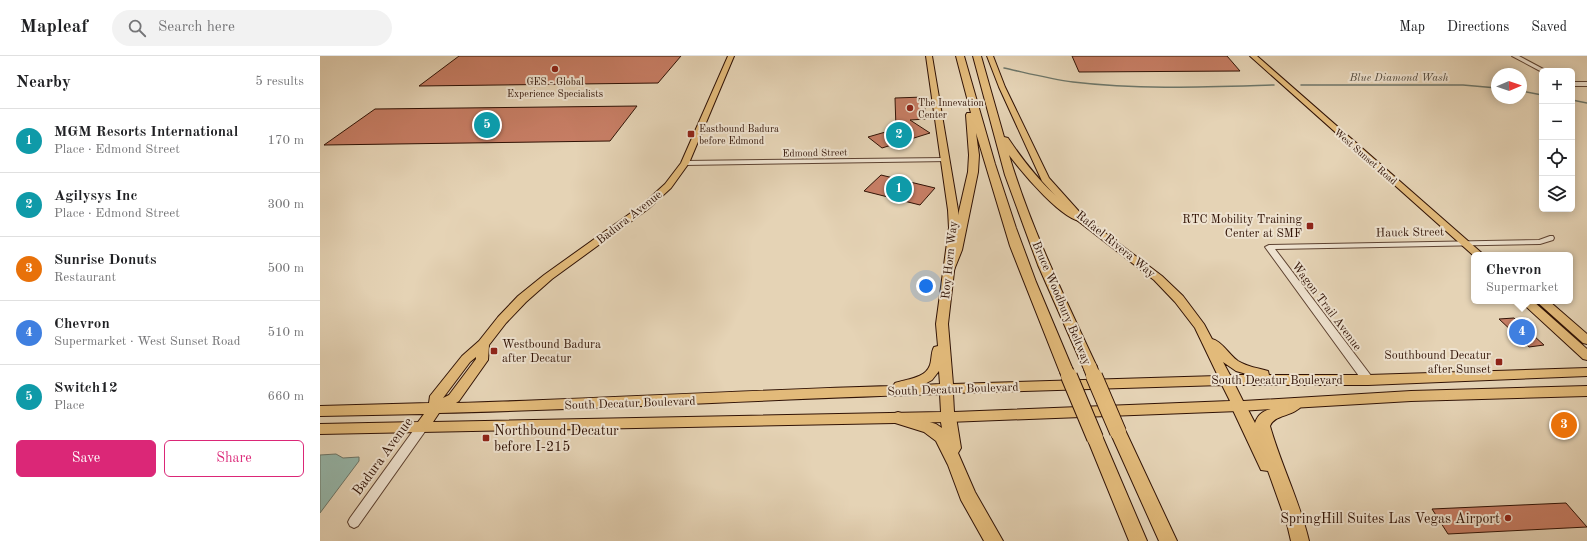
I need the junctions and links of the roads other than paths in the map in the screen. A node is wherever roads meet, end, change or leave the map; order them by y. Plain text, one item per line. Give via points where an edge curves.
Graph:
1 (731, 56) edge
2 (930, 56) edge
3 (960, 56) edge
4 (977, 56) edge
5 (990, 56) edge
6 (1253, 56) edge
7 (1515, 56) edge
8 (1539, 68) edge
9 (1575, 84) edge
10 (1587, 84) edge
11 (969, 88) junction
12 (995, 123) junction
13 (946, 160) junction
14 (685, 163) junction
15 (1081, 219) junction
16 (1550, 238) dead end
17 (1466, 243) junction
18 (1269, 247) joint
19 (1476, 252) edge
20 (950, 267) junction
21 (1529, 304) edge
22 (1545, 304) edge
23 (942, 324) junction
24 (1200, 328) junction
25 (1587, 340) edge
26 (1587, 356) edge
27 (1587, 372) edge
28 (1226, 380) junction
29 (1296, 380) junction
30 (1368, 380) junction
31 (946, 389) junction
32 (1587, 391) edge
33 (864, 392) junction
34 (1295, 404) junction
35 (1239, 406) junction
36 (436, 408) junction
37 (320, 411) edge
38 (948, 417) junction
39 (898, 418) junction
40 (422, 427) junction
41 (320, 429) edge
42 (956, 465) junction
43 (1284, 494) junction
44 (354, 522) dead end
45 (994, 541) edge
46 (1138, 541) edge
47 (1168, 541) edge
48 (1300, 541) edge

1 - 14 main road, Badura Avenue
2 - 13 main road, Roy Horn Way
3 - 11 highway, Bruce Woodbury Beltway
4 - 12 highway, Bruce Woodbury Beltway
5 - 15 main road, Rafael Rivera Way via 1045,179
6 - 17 main road, West Sunset Road
7 - 8 street
9 - 10 street
11 - 20 highway via 973,172
11 - 46 highway, Bruce Woodbury Beltway, bridge via 1012,235
12 - 15 highway via 1009,148 1043,189 1067,211
12 - 47 highway, Bruce Woodbury Beltway, bridge via 1010,175 1044,265
13 - 14 street, Edmond Street
13 - 20 main road, Roy Horn Way via 954,228
14 - 36 main road, Badura Avenue via 668,186 645,207 548,277 522,299 483,344 482,360 454,398
15 - 24 main road, Rafael Rivera Way via 1158,278 1179,299
16 - 17 street, Hauck Street via 1540,242
17 - 18 street, Hauck Street
17 - 19 main road, West Sunset Road
18 - 30 street, Wagon Trail Avenue
20 - 23 main road, Roy Horn Way
21 - 26 main road
22 - 25 main road
23 - 31 main road, Roy Horn Way
23 - 33 main road via 938,332 937,366 928,377 901,386
24 - 28 main road, Rafael Rivera Way
24 - 29 main road via 1225,358 1236,366
27 - 30 main road, South Decatur Boulevard
28 - 29 main road, South Decatur Boulevard
28 - 31 main road, South Decatur Boulevard
28 - 35 main road, Rafael Rivera Way
29 - 30 main road, South Decatur Boulevard
31 - 33 main road, South Decatur Boulevard
31 - 38 main road, Roy Horn Way
32 - 34 main road, South Decatur Boulevard via 1411,396
33 - 36 main road, South Decatur Boulevard via 617,404
34 - 35 main road, South Decatur Boulevard
34 - 43 highway via 1268,416 1262,422
35 - 38 main road, South Decatur Boulevard
35 - 43 highway via 1264,461
36 - 37 main road, South Decatur Boulevard
36 - 40 main road, Badura Avenue
38 - 39 main road, South Decatur Boulevard
38 - 42 highway
39 - 40 main road, South Decatur Boulevard
39 - 42 highway via 938,432
40 - 41 main road, South Decatur Boulevard
40 - 44 street, Badura Avenue
42 - 45 highway via 967,495
43 - 48 highway

